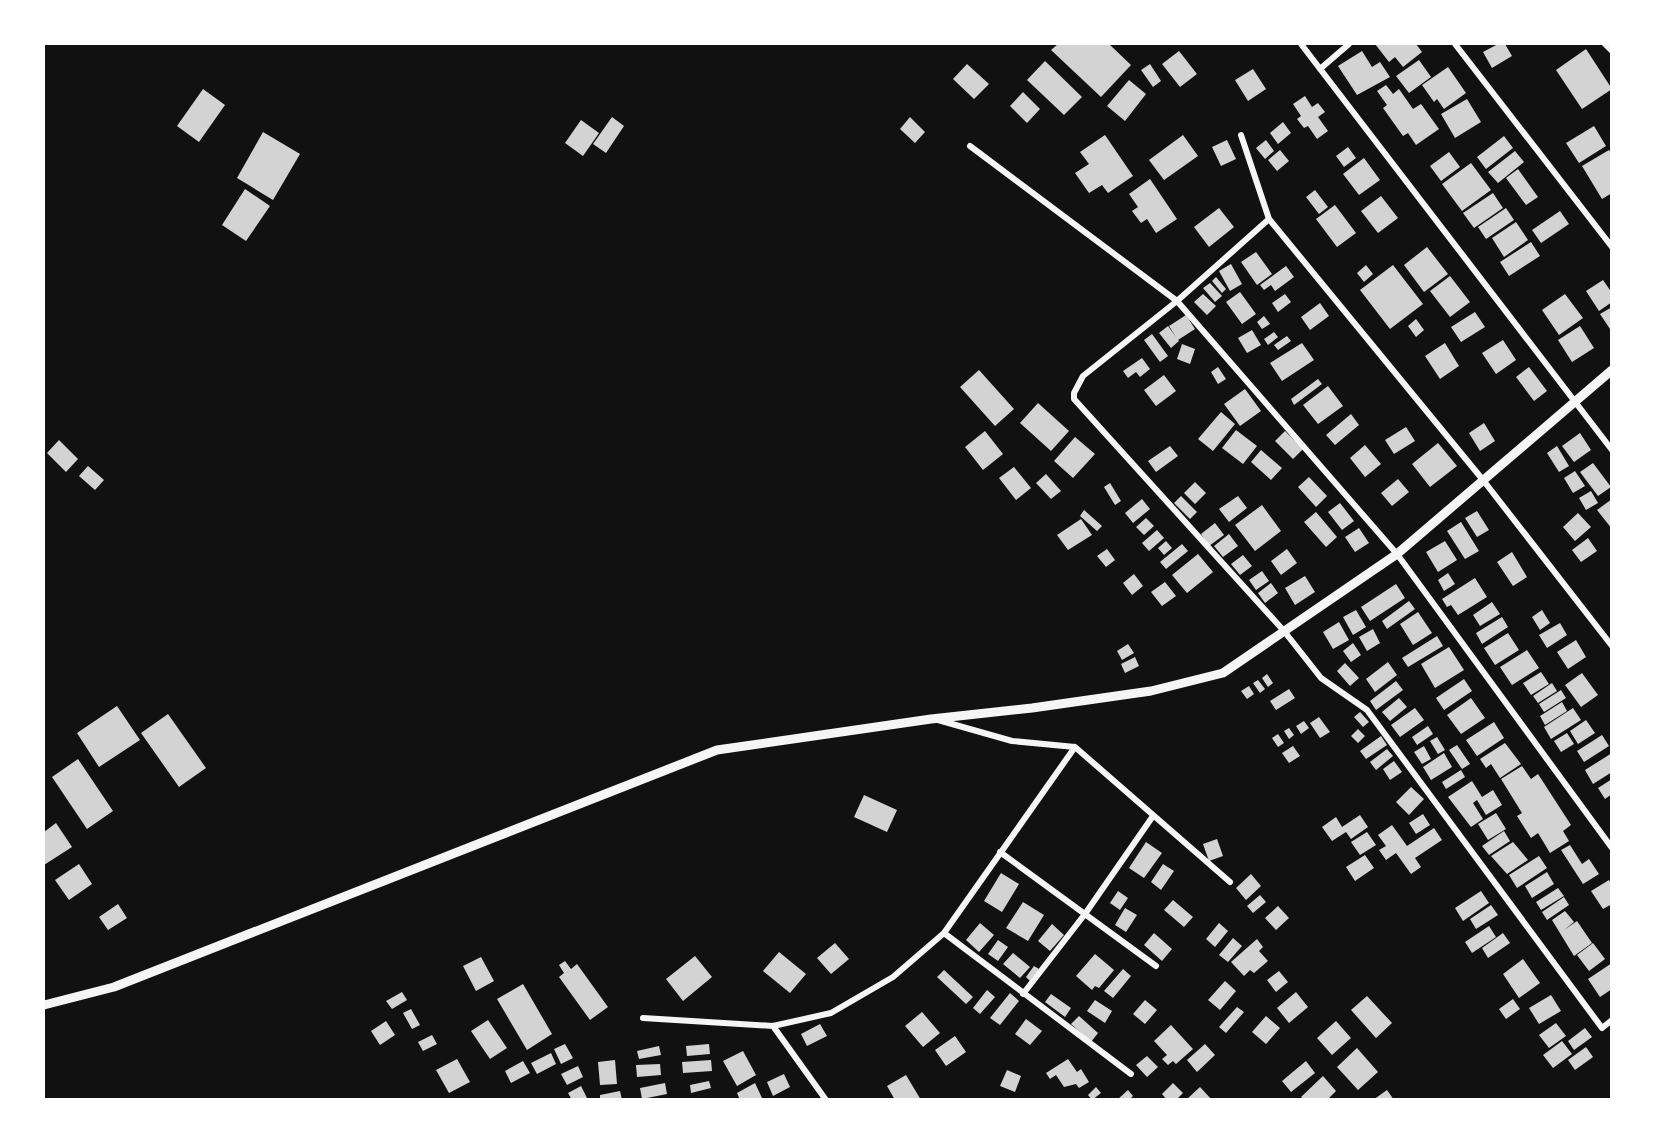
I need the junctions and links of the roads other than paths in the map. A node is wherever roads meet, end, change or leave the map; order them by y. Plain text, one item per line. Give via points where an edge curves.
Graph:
1 (1301, 44) edge
2 (1348, 44) edge
3 (1455, 44) edge
4 (1605, 44) edge
5 (1611, 51) edge
6 (1320, 69) junction
7 (1241, 135) dead end
8 (970, 146) dead end
9 (1269, 219) junction
10 (1611, 247) edge
11 (1177, 301) junction
12 (1611, 370) edge
13 (1573, 403) junction
14 (1611, 450) edge
15 (1483, 480) junction
16 (1397, 555) junction
17 (1284, 631) junction
18 (1611, 646) edge
19 (932, 719) junction
20 (1075, 747) junction
21 (1153, 816) junction
22 (1611, 848) edge
23 (1000, 852) junction
24 (1230, 882) dead end
25 (1084, 914) junction
26 (944, 933) junction
27 (1156, 966) dead end
28 (1023, 994) junction
29 (44, 1005) edge
30 (644, 1018) dead end
31 (1611, 1020) edge
32 (773, 1026) junction
33 (1131, 1074) dead end
34 (826, 1100) edge

1 - 6 street
2 - 6 street
3 - 10 street
4 - 5 street
6 - 13 street
7 - 9 street
8 - 11 street
9 - 11 street
9 - 15 street
11 - 16 street
11 - 17 street via 1083,376 1074,399
12 - 13 street
13 - 14 street
13 - 15 street
15 - 16 street
15 - 18 street
16 - 17 street
16 - 22 street
17 - 19 street via 1223,673 1151,691
17 - 31 street via 1321,678 1367,710 1602,1028
19 - 20 street via 1012,741
19 - 29 street via 717,750 114,987
20 - 21 street
20 - 23 street
21 - 24 street
21 - 25 street
23 - 25 street
23 - 26 street
25 - 27 street
25 - 28 street
26 - 28 street
26 - 32 street via 893,977 831,1013
28 - 33 street
30 - 32 street
32 - 34 street

